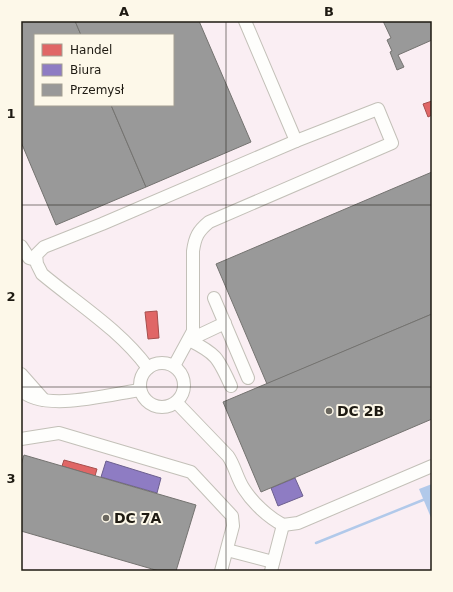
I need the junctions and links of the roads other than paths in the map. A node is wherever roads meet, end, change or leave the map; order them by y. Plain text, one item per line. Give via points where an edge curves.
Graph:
1 (245, 21) edge
2 (296, 141) junction
3 (21, 246) edge
4 (36, 260) junction
5 (214, 298) dead end
6 (225, 323) junction
7 (189, 340) junction
8 (174, 366) junction
9 (148, 368) junction
10 (21, 374) edge
11 (248, 378) dead end
12 (231, 386) dead end
13 (21, 390) edge
14 (140, 390) junction
15 (45, 401) junction
16 (177, 402) junction
17 (21, 439) edge
18 (432, 466) edge
19 (283, 525) junction
20 (227, 550) junction
21 (272, 567) edge
22 (221, 571) edge

1 - 2 lane
2 - 4 lane via 44,247 36,255
2 - 7 lane via 378,109 392,143 209,222 199,230 194,238 193,330
3 - 4 lane via 29,258
4 - 9 lane via 42,274 132,349
5 - 6 lane
6 - 7 lane
6 - 11 lane
7 - 8 lane
7 - 12 lane via 218,358
8 - 9 lane via 160,363
8 - 16 lane via 183,378 184,385 183,393
9 - 14 lane via 140,381
10 - 15 lane
13 - 15 lane
14 - 15 lane via 66,401
14 - 16 lane via 153,405 167,407
16 - 19 lane via 228,456 244,489 272,519
17 - 20 lane via 59,433 191,472 232,516 233,526
18 - 19 lane via 298,523
19 - 21 lane
20 - 21 lane
20 - 22 lane

